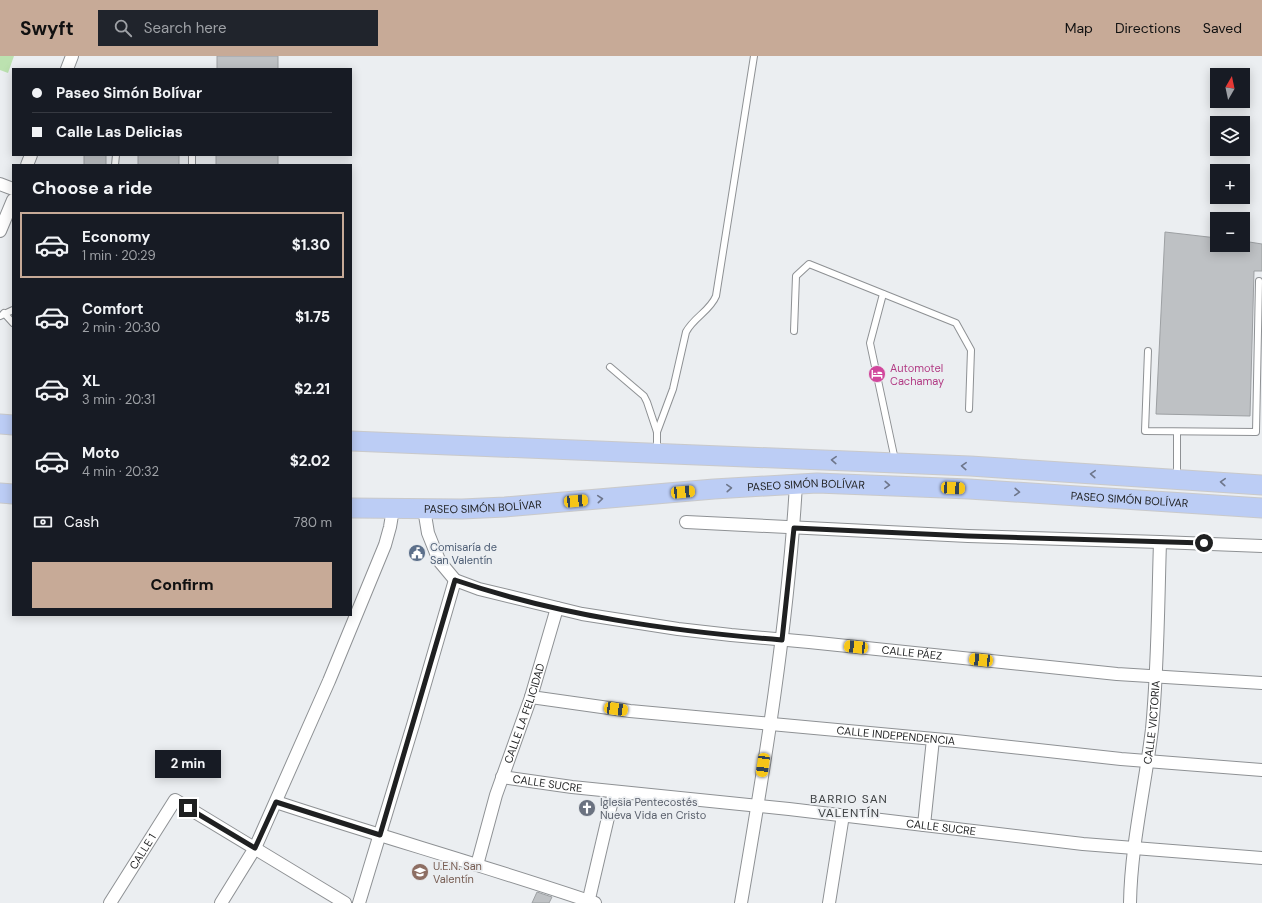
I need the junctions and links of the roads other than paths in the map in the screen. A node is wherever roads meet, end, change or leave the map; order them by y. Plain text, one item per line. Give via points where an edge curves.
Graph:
1 (72, 56) edge
2 (754, 56) edge
3 (66, 68) edge
4 (0, 184) edge
5 (12, 189) edge
6 (12, 202) edge
7 (0, 231) edge
8 (1259, 282) dead end
9 (883, 294) junction
10 (12, 310) edge
11 (2, 314) edge
12 (12, 322) edge
13 (794, 331) dead end
14 (1148, 351) dead end
15 (610, 367) dead end
16 (969, 409) dead end
17 (0, 424) edge
18 (12, 425) edge
19 (657, 432) junction
20 (1177, 432) junction
21 (352, 441) edge
22 (657, 454) junction
23 (895, 463) junction
24 (1177, 479) junction
25 (796, 484) junction
26 (1262, 485) edge
27 (0, 493) edge
28 (12, 494) edge
29 (352, 508) edge
30 (1262, 508) edge
31 (393, 509) junction
32 (424, 509) junction
33 (686, 522) dead end
34 (794, 528) junction
35 (1160, 542) junction
36 (1262, 546) edge
37 (455, 580) junction
38 (557, 608) junction
39 (782, 640) junction
40 (1157, 677) junction
41 (1262, 683) edge
42 (531, 696) junction
43 (769, 724) junction
44 (933, 739) junction
45 (1147, 761) junction
46 (1262, 770) edge
47 (502, 777) junction
48 (614, 792) junction
49 (276, 802) junction
50 (757, 806) junction
51 (843, 815) junction
52 (924, 825) junction
53 (380, 835) junction
54 (1135, 847) junction
55 (255, 848) junction
56 (1262, 858) edge
57 (477, 865) junction
58 (332, 899) edge
59 (590, 902) edge
60 (110, 903) edge
61 (221, 903) edge
62 (345, 903) edge
63 (359, 903) edge
64 (741, 903) edge
65 (832, 903) edge
66 (1130, 903) edge

1 - 3 street
2 - 19 lane via 716,296 708,309 695,319 686,332 673,389
4 - 5 street
6 - 7 street
8 - 20 lane via 1256,432
9 - 13 lane via 809,264 796,276
9 - 16 lane via 956,323 971,350
9 - 23 lane via 870,343
10 - 11 lane
11 - 12 lane
14 - 20 lane via 1145,432
15 - 19 lane via 644,396
17 - 18 main road
19 - 22 lane
20 - 24 lane
21 - 22 main road, PASEO SIMÓN BOLÍVAR
23 -> 22 main road, PASEO SIMÓN BOLÍVAR
24 -> 23 main road, PASEO SIMÓN BOLÍVAR
26 -> 24 main road, PASEO SIMÓN BOLÍVAR
25 -> 30 main road, PASEO SIMÓN BOLÍVAR via 876,484
32 -> 25 main road, PASEO SIMÓN BOLÍVAR via 505,508
25 - 34 street
27 - 28 main road
29 - 31 main road, PASEO SIMÓN BOLÍVAR
31 - 32 main road, PASEO SIMÓN BOLÍVAR
31 - 49 street via 385,545
32 - 37 street, CALLE PÁEZ via 428,533 436,553
33 - 34 street
34 - 35 street
34 - 39 street
35 - 36 street
35 - 40 street, CALLE VICTORIA
37 - 38 street, CALLE PÁEZ via 479,589
37 - 53 street
38 - 39 street, CALLE PÁEZ via 678,629
38 - 42 street, CALLE LA FELICIDAD
39 - 40 street, CALLE PÁEZ
39 - 43 street
40 - 41 street, CALLE PÁEZ
40 - 45 street, CALLE VICTORIA
42 - 43 street, CALLE INDEPENDENCIA via 630,711
42 - 47 street, CALLE LA FELICIDAD
43 - 44 street, CALLE INDEPENDENCIA
43 - 50 street
44 - 45 street, CALLE INDEPENDENCIA
44 - 52 street
45 - 46 street, CALLE INDEPENDENCIA
45 - 54 street, CALLE VICTORIA
47 - 48 street, CALLE SUCRE
47 - 57 street, CALLE LA FELICIDAD
48 - 50 street, CALLE SUCRE
48 - 59 street
49 - 53 street
49 - 55 street
50 - 51 street, CALLE SUCRE
50 - 64 street
51 - 52 street, CALLE SUCRE
51 - 65 street
52 - 54 street, CALLE SUCRE via 1083,844
53 - 57 street
53 - 63 street
54 - 56 street, CALLE SUCRE
54 - 66 street, CALLE VICTORIA
55 - 58 street
55 - 60 street, CALLE 1 via 175,800
55 - 61 street
57 - 59 street
58 - 62 street

